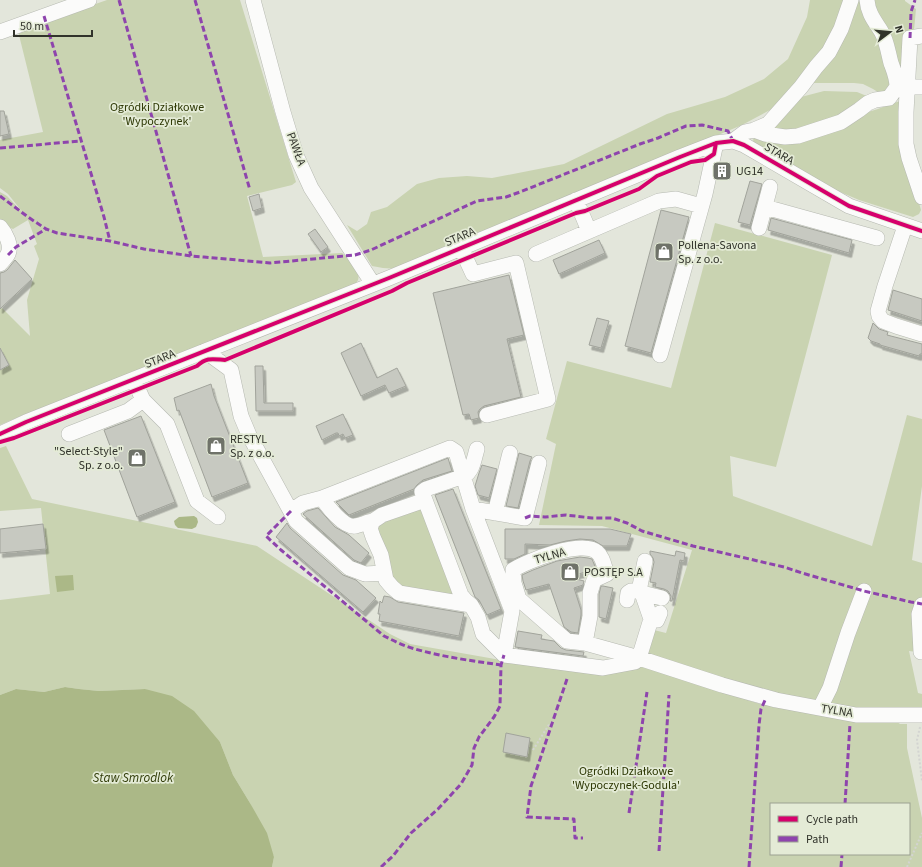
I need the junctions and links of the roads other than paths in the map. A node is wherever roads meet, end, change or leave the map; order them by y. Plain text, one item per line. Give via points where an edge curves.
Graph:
1 (89, 0) edge
2 (253, 0) edge
3 (851, 0) edge
4 (867, 0) edge
5 (4, 27) edge
6 (922, 36) edge
7 (909, 87) edge
8 (754, 130) junction
9 (732, 141) junction
10 (716, 143) junction
11 (770, 187) dead end
12 (922, 197) edge
13 (576, 200) junction
14 (701, 206) junction
15 (849, 206) junction
16 (765, 207) junction
17 (906, 226) junction
18 (0, 227) edge
19 (759, 228) dead end
20 (842, 228) junction
21 (589, 231) junction
22 (922, 231) edge
23 (877, 238) dead end
24 (461, 248) junction
25 (536, 254) dead end
26 (0, 264) edge
27 (373, 284) junction
28 (922, 334) edge
29 (205, 352) junction
30 (660, 355) dead end
31 (134, 380) junction
32 (143, 400) junction
33 (487, 415) dead end
34 (0, 434) edge
35 (69, 434) dead end
36 (476, 449) dead end
37 (510, 453) dead end
38 (539, 463) dead end
39 (464, 476) junction
40 (322, 498) junction
41 (425, 500) junction
42 (474, 509) junction
43 (290, 511) junction
44 (495, 513) junction
45 (218, 517) dead end
46 (373, 521) junction
47 (350, 526) junction
48 (379, 552) junction
49 (645, 561) dead end
50 (384, 573) junction
51 (864, 590) dead end
52 (641, 592) junction
53 (662, 598) dead end
54 (627, 600) dead end
55 (471, 605) junction
56 (922, 605) edge
57 (584, 644) junction
58 (922, 653) edge
59 (504, 655) junction
60 (639, 658) junction
61 (820, 708) junction
62 (921, 721) edge

1 - 5 street
2 - 27 street, PAWŁA via 296,155 311,188
3 - 8 street via 841,29 829,52 768,124
4 - 7 street via 869,12 887,44 897,80
6 - 7 street via 910,38
7 - 8 street via 889,98 868,103 841,122 798,136 785,137
7 - 12 street via 906,144 908,158
8 - 9 street via 745,132
9 - 10 street, STARA
9 - 15 street, STARA
10 - 13 street, STARA
10 - 14 street
11 - 16 street
13 - 21 street
13 - 24 street, STARA
14 - 21 street via 676,199 659,201
14 - 30 street
15 - 17 street, STARA
15 - 20 street
16 - 19 street
16 - 20 street
17 - 22 street, STARA
17 - 28 street via 878,311 883,320
18 - 26 street via 7,237 9,246 8,254
20 - 23 street
21 - 25 street
24 - 27 street, STARA
24 - 33 street via 473,274 516,263 548,399
27 - 29 street, STARA
29 - 31 street, STARA
29 - 43 street via 231,370 241,416
31 - 32 street
31 - 34 street, STARA
32 - 35 street via 128,411
32 - 45 street via 167,424 197,501
36 - 39 street via 471,470
37 - 44 street
38 - 44 street via 525,518
39 - 40 street via 456,452 450,448
39 - 41 street via 426,489 422,492
39 - 42 street
40 - 43 street via 303,503
40 - 47 street via 339,518
41 - 46 street via 382,515
41 - 55 street via 461,595
42 - 44 street
42 - 59 street via 512,611
43 - 50 street via 296,521 349,568 365,574
46 - 47 street
46 - 48 street via 370,528
47 - 48 street
48 - 50 street
49 - 52 street
50 - 55 street via 386,580 399,593
51 - 61 street via 830,688
52 - 53 street
52 - 54 street via 631,591
52 - 60 street via 655,616
55 - 59 street via 483,634
56 - 58 street via 919,614
57 - 57 street, TYLNA via 594,580 607,574 596,550 583,548 554,552 513,570 519,599 567,641
57 - 60 street, TYLNA
59 - 60 street via 603,668 635,662
60 - 61 street, TYLNA via 766,698
61 - 62 street, TYLNA via 856,715

